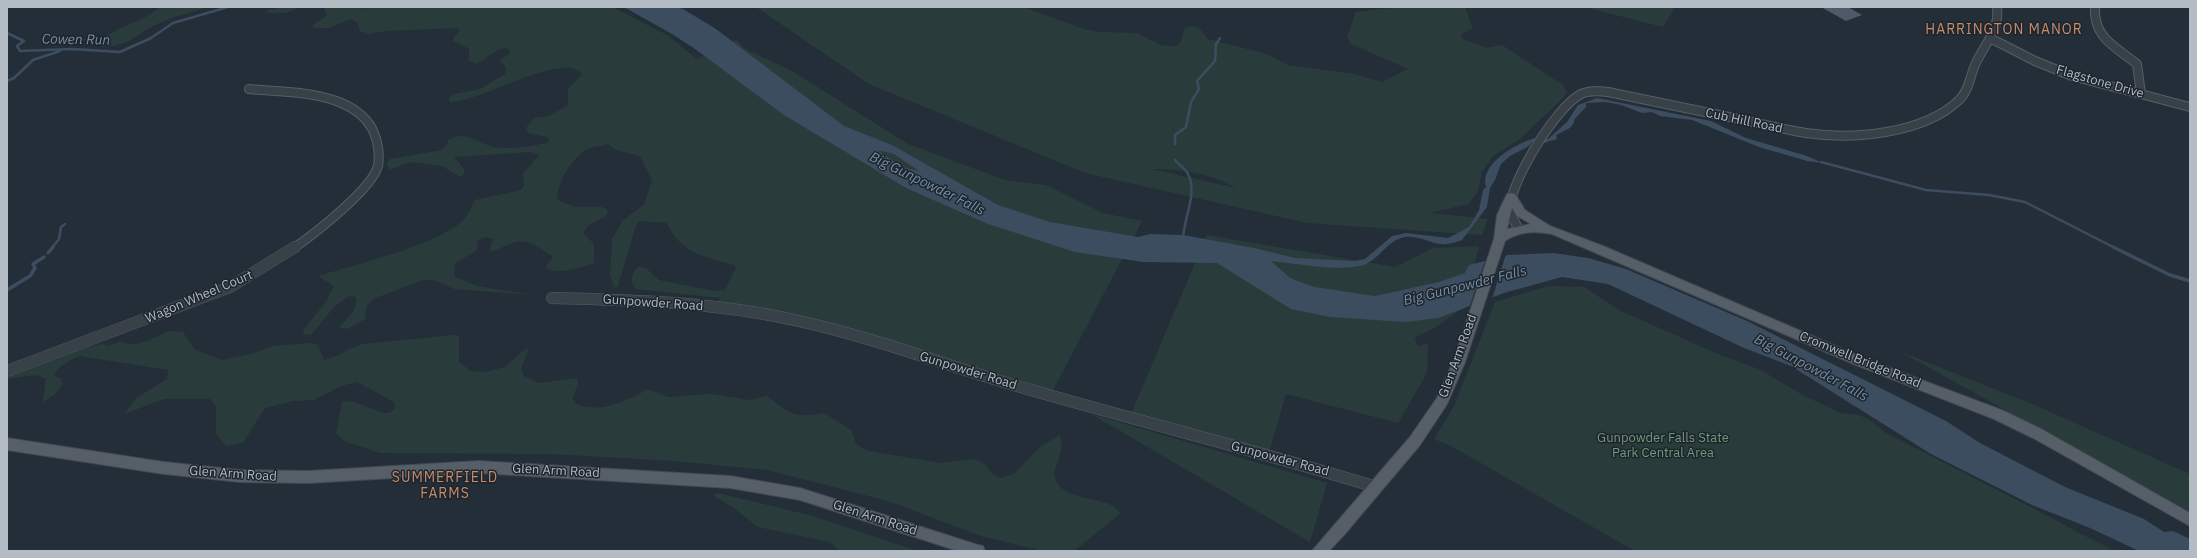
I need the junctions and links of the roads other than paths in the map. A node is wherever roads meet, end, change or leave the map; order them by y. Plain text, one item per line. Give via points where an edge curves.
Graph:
1 (1997, 7) edge
2 (2095, 7) edge
3 (1992, 40) junction
4 (249, 89) dead end
5 (2141, 94) junction
6 (2190, 107) edge
7 (1511, 197) junction
8 (1519, 229) junction
9 (1555, 231) junction
10 (1499, 243) junction
11 (552, 298) dead end
12 (7, 372) edge
13 (7, 444) edge
14 (1376, 487) junction
15 (2190, 520) edge
16 (978, 551) edge
17 (1319, 551) edge

1 - 3 street, Cub Hill Road via 1999,24
2 - 5 street via 2095,27 2104,39 2137,64
3 - 5 street, Flagstone Drive via 2072,76
3 - 7 street, Cub Hill Road via 1975,63 1964,93 1952,106 1918,123 1869,134 1840,136 1792,131 1599,91 1587,92 1577,96 1540,140
4 - 12 street, Wagon Wheel Court via 317,97 349,107 370,122 378,144 377,168 367,183 331,220 312,235 237,284
5 - 6 street, Flagstone Drive
7 - 8 street via 1511,214
7 - 9 main road via 1521,213
7 - 10 main road, Glen Arm Road via 1503,215
8 - 9 main road, Cromwell Bridge Road via 1536,227
8 - 10 main road via 1506,233
9 - 15 main road, Cromwell Bridge Road via 1861,362 1999,415 2038,434
10 - 14 main road, Glen Arm Road via 1459,362 1442,400 1415,441
11 - 14 street, Gunpowder Road via 696,305 762,313 1290,460
13 - 16 main road, Glen Arm Road via 164,468 240,476 308,477 479,467 530,468 730,482 800,494
14 - 17 main road, Glen Arm Road

